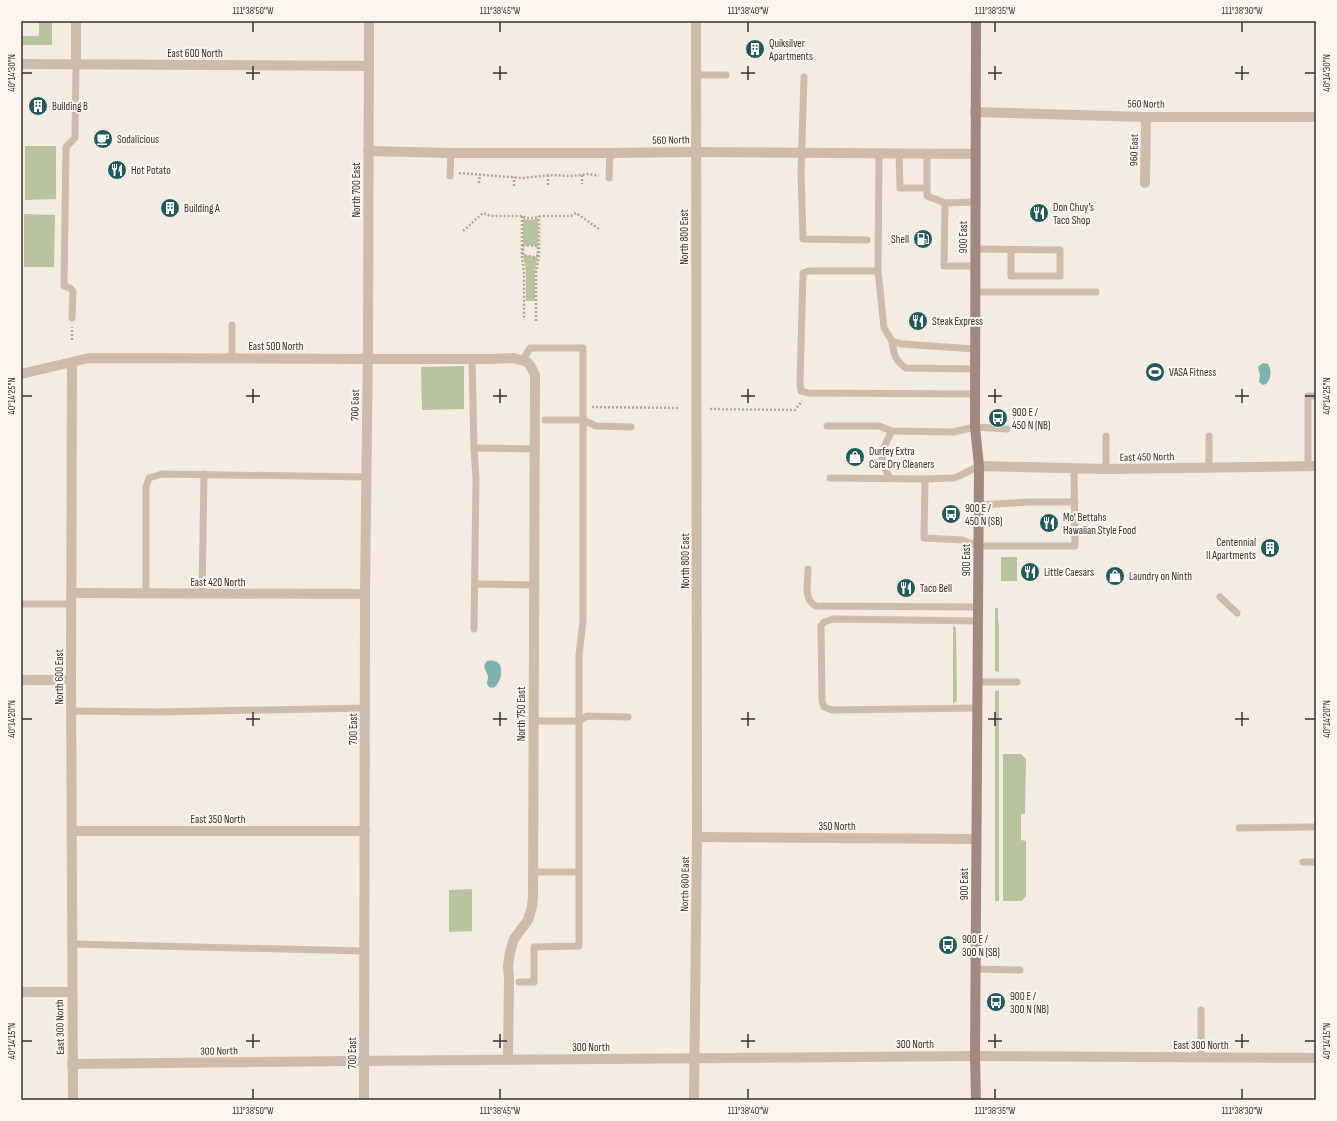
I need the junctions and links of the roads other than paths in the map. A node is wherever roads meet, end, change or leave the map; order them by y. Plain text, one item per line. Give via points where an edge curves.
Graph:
1 (76, 21) edge
2 (369, 21) edge
3 (696, 21) edge
4 (976, 21) edge
5 (21, 64) edge
6 (76, 64) junction
7 (369, 66) junction
8 (696, 75) junction
9 (726, 75) dead end
10 (804, 77) dead end
11 (975, 112) junction
12 (1146, 117) junction
13 (1316, 117) edge
14 (368, 151) junction
15 (696, 152) junction
16 (451, 153) junction
17 (610, 153) junction
18 (802, 153) junction
19 (879, 153) junction
20 (899, 154) junction
21 (926, 154) junction
22 (975, 154) junction
23 (450, 174) road end
24 (609, 177) road end
25 (1145, 183) dead end
26 (927, 188) junction
27 (975, 202) junction
28 (944, 203) junction
29 (867, 240) dead end
30 (975, 249) junction
31 (1011, 250) junction
32 (975, 266) junction
33 (878, 271) junction
34 (975, 292) junction
35 (1096, 292) dead end
36 (72, 318) dead end
37 (232, 325) dead end
38 (892, 341) junction
39 (975, 349) junction
40 (232, 358) junction
41 (368, 359) junction
42 (472, 359) junction
43 (527, 362) junction
44 (72, 363) junction
45 (975, 369) junction
46 (21, 374) edge
47 (975, 394) junction
48 (1316, 396) edge
49 (545, 420) dead end
50 (583, 420) junction
51 (827, 426) dead end
52 (631, 427) dead end
53 (975, 427) junction
54 (1007, 428) dead end
55 (892, 431) junction
56 (1106, 436) dead end
57 (1209, 436) dead end
58 (474, 448) junction
59 (534, 449) junction
60 (979, 466) junction
61 (1312, 466) edge
62 (1074, 468) junction
63 (1209, 468) junction
64 (1106, 469) junction
65 (204, 474) junction
66 (366, 477) junction
67 (830, 478) dead end
68 (890, 478) junction
69 (925, 479) junction
70 (1075, 502) junction
71 (978, 505) junction
72 (978, 546) junction
73 (808, 569) dead end
74 (475, 584) junction
75 (534, 585) junction
76 (71, 593) junction
77 (146, 594) junction
78 (202, 594) junction
79 (365, 594) junction
80 (1220, 597) dead end
81 (21, 604) edge
82 (71, 604) junction
83 (978, 607) junction
84 (1237, 613) dead end
85 (978, 621) junction
86 (474, 629) dead end
87 (21, 680) edge
88 (71, 680) junction
89 (977, 682) junction
90 (1017, 682) dead end
91 (365, 708) junction
92 (977, 708) junction
93 (71, 711) junction
94 (628, 717) dead end
95 (533, 721) junction
96 (579, 721) junction
97 (1316, 827) edge
98 (1239, 828) dead end
99 (72, 831) junction
100 (365, 831) junction
101 (697, 837) junction
102 (976, 839) junction
103 (1303, 862) dead end
104 (1316, 862) edge
105 (532, 872) junction
106 (579, 872) junction
107 (72, 944) junction
108 (364, 951) junction
109 (976, 969) junction
110 (1020, 970) dead end
111 (519, 982) dead end
112 (21, 992) edge
113 (71, 992) junction
114 (1201, 1010) dead end
115 (975, 1056) junction
116 (1110, 1056) joint
117 (1201, 1057) junction
118 (695, 1058) junction
119 (1316, 1058) edge
120 (508, 1059) junction
121 (364, 1061) junction
122 (72, 1064) junction
123 (72, 1100) edge
124 (364, 1100) edge
125 (694, 1100) edge
126 (976, 1100) edge

1 - 6 street
2 - 7 street, North 700 East
3 - 8 street, North 800 East
4 - 11 main road, 900 East
5 - 6 street, East 600 North
6 - 7 street, East 600 North
6 - 36 lane via 76,138 66,147 64,286 73,292
7 - 14 street, North 700 East
8 - 9 lane
8 - 15 street, North 800 East
10 - 18 lane
11 - 12 street, 560 North
11 - 22 main road, 900 East
12 - 13 street, 560 North
12 - 25 street, 960 East
14 - 16 street, 560 North
14 - 41 street, North 700 East
15 - 17 street, 560 North
15 - 18 street, 560 North
15 - 101 street, North 800 East
16 - 17 street, 560 North
16 - 23 lane
17 - 24 lane
18 - 19 street, 560 North
18 - 29 lane via 803,239
19 - 20 street, 560 North
19 - 33 lane
20 - 21 street, 560 North
20 - 26 lane via 900,188
21 - 22 street, 560 North
21 - 26 lane
22 - 27 main road, 900 East
26 - 28 lane via 927,196
27 - 28 lane
27 - 30 main road, 900 East
28 - 32 lane via 944,266
30 - 31 lane
30 - 32 main road, 900 East
31 - 31 lane via 1060,250 1060,276 1011,276
32 - 34 main road, 900 East
33 - 38 lane via 884,328
33 - 47 lane via 803,273 801,391
34 - 35 lane
34 - 39 main road, 900 East
37 - 40 lane
38 - 39 lane via 902,344
38 - 45 lane via 895,357 906,368
39 - 45 main road, 900 East
40 - 41 street, East 500 North
40 - 44 street, East 500 North via 89,358
41 - 42 street, East 500 North
41 - 66 street, 700 East
42 - 43 street, East 500 North via 514,358
42 - 58 lane
43 - 50 lane via 530,348 583,348
43 - 59 street, North 750 East via 535,375
44 - 46 street, East 500 North
44 - 76 street, North 600 East
45 - 47 main road, 900 East
47 - 53 main road, 900 East
48 - 61 lane via 1308,396
49 - 50 lane
50 - 52 lane via 596,426
50 - 96 lane via 583,621 579,655
51 - 55 lane via 879,426
53 - 54 lane
53 - 55 lane via 952,432
53 - 60 main road, 900 East
55 - 68 lane via 882,449 882,466
56 - 64 lane
57 - 63 lane
58 - 59 lane
58 - 74 lane
59 - 75 street, North 750 East
60 - 62 street, East 450 North
60 - 69 lane via 954,478
60 - 71 main road, 900 East
61 - 63 street, East 450 North
62 - 64 street, East 450 North
62 - 70 lane
63 - 64 street, East 450 North
65 - 66 lane
65 - 77 lane via 162,474 149,478 146,487
65 - 78 lane
66 - 79 street, 700 East
67 - 68 lane
68 - 69 lane
69 - 72 lane via 924,538 962,540
70 - 71 lane
70 - 72 lane via 1075,546
71 - 72 main road, 900 East
72 - 83 main road, 900 East
73 - 83 lane via 808,598 811,604 816,606
74 - 75 lane
74 - 86 lane
75 - 95 street, North 750 East
76 - 77 street, East 420 North
76 - 82 street, North 600 East
77 - 78 street, East 420 North
78 - 79 street, East 420 North
79 - 91 street, 700 East
80 - 84 lane
81 - 82 lane
82 - 88 street, North 600 East
83 - 85 main road, 900 East
85 - 89 main road, 900 East
85 - 92 lane via 833,619 821,626 824,707 832,710
87 - 88 street
88 - 93 street, North 600 East
89 - 90 lane
89 - 92 main road, 900 East
91 - 93 lane
91 - 100 street, 700 East
92 - 102 main road, 900 East
93 - 99 street, North 600 East
94 - 96 lane via 587,716
95 - 96 lane
95 - 105 street, North 750 East
96 - 106 lane
97 - 98 lane
99 - 100 street, East 350 North
99 - 107 street, North 600 East
100 - 108 street, 700 East
101 - 102 street, 350 North
101 - 118 street, North 800 East
102 - 109 main road, 900 East
103 - 104 lane
105 - 106 lane
105 - 120 street, North 750 East via 532,906 528,920 514,939 509,959
106 - 111 lane via 578,946 534,947 534,982
107 - 108 lane
107 - 113 street, North 600 East
108 - 121 street, 700 East
109 - 110 lane
109 - 115 main road, 900 East
112 - 113 street, East 300 North
113 - 122 street, East 300 North
114 - 117 lane
115 - 116 street, 300 North
115 - 118 street, 300 North
115 - 126 main road, 900 East
116 - 117 street, East 300 North
117 - 119 street, East 300 North
118 - 120 street, 300 North
118 - 125 street, North 800 East
120 - 121 street, 300 North
121 - 122 street, 300 North
121 - 124 street, 700 East
122 - 123 street

